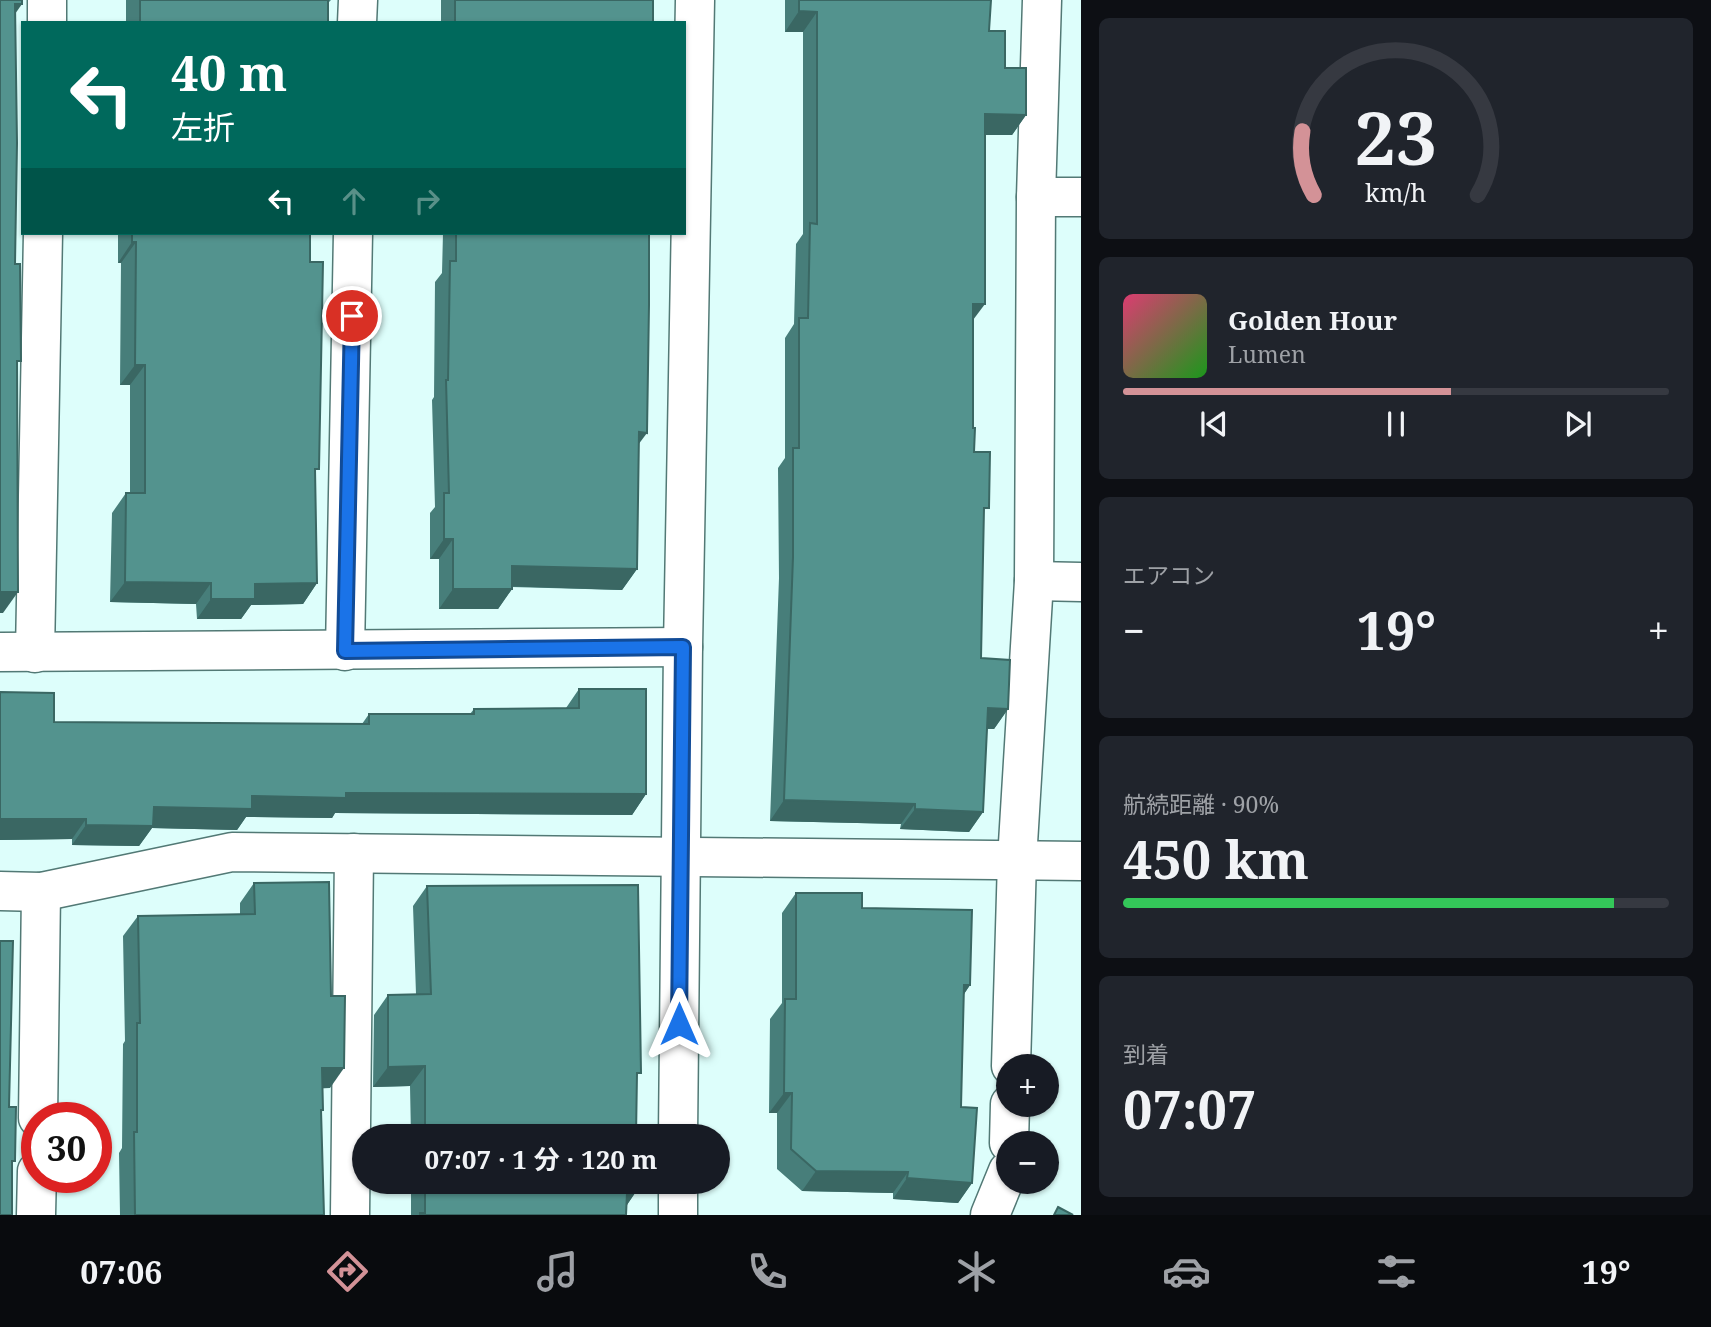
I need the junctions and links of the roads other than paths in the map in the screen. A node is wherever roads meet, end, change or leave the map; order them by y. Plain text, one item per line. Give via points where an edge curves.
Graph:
1 (47, 0) edge
2 (358, 0) edge
3 (695, 0) edge
4 (1042, 0) edge
5 (47, 21) edge
6 (357, 21) edge
7 (1037, 197) junction
8 (1081, 197) edge
9 (43, 235) edge
10 (353, 235) edge
11 (1034, 581) junction
12 (1081, 582) edge
13 (683, 647) junction
14 (345, 651) junction
15 (18, 652) edge
16 (354, 853) junction
17 (680, 857) junction
18 (1017, 860) junction
19 (1081, 861) edge
20 (0, 891) edge
21 (41, 892) junction
22 (1011, 1054) edge
23 (38, 1102) edge
24 (678, 1124) edge
25 (36, 1193) edge
26 (678, 1194) edge
27 (999, 1194) edge
28 (36, 1215) edge
29 (350, 1215) edge
30 (678, 1215) edge
31 (990, 1215) edge

1 - 5 street
2 - 6 street
3 - 13 street
4 - 7 street
7 - 8 street
7 - 11 street
9 - 15 street
10 - 14 street
11 - 12 street
11 - 18 street
13 - 14 street
13 - 17 street
14 - 15 street
16 - 17 street
16 - 21 street via 232,852
16 - 29 street
17 - 18 street
17 - 24 street
18 - 19 street
18 - 22 street
20 - 21 street
21 - 23 street
25 - 28 street
26 - 30 street
27 - 31 street

